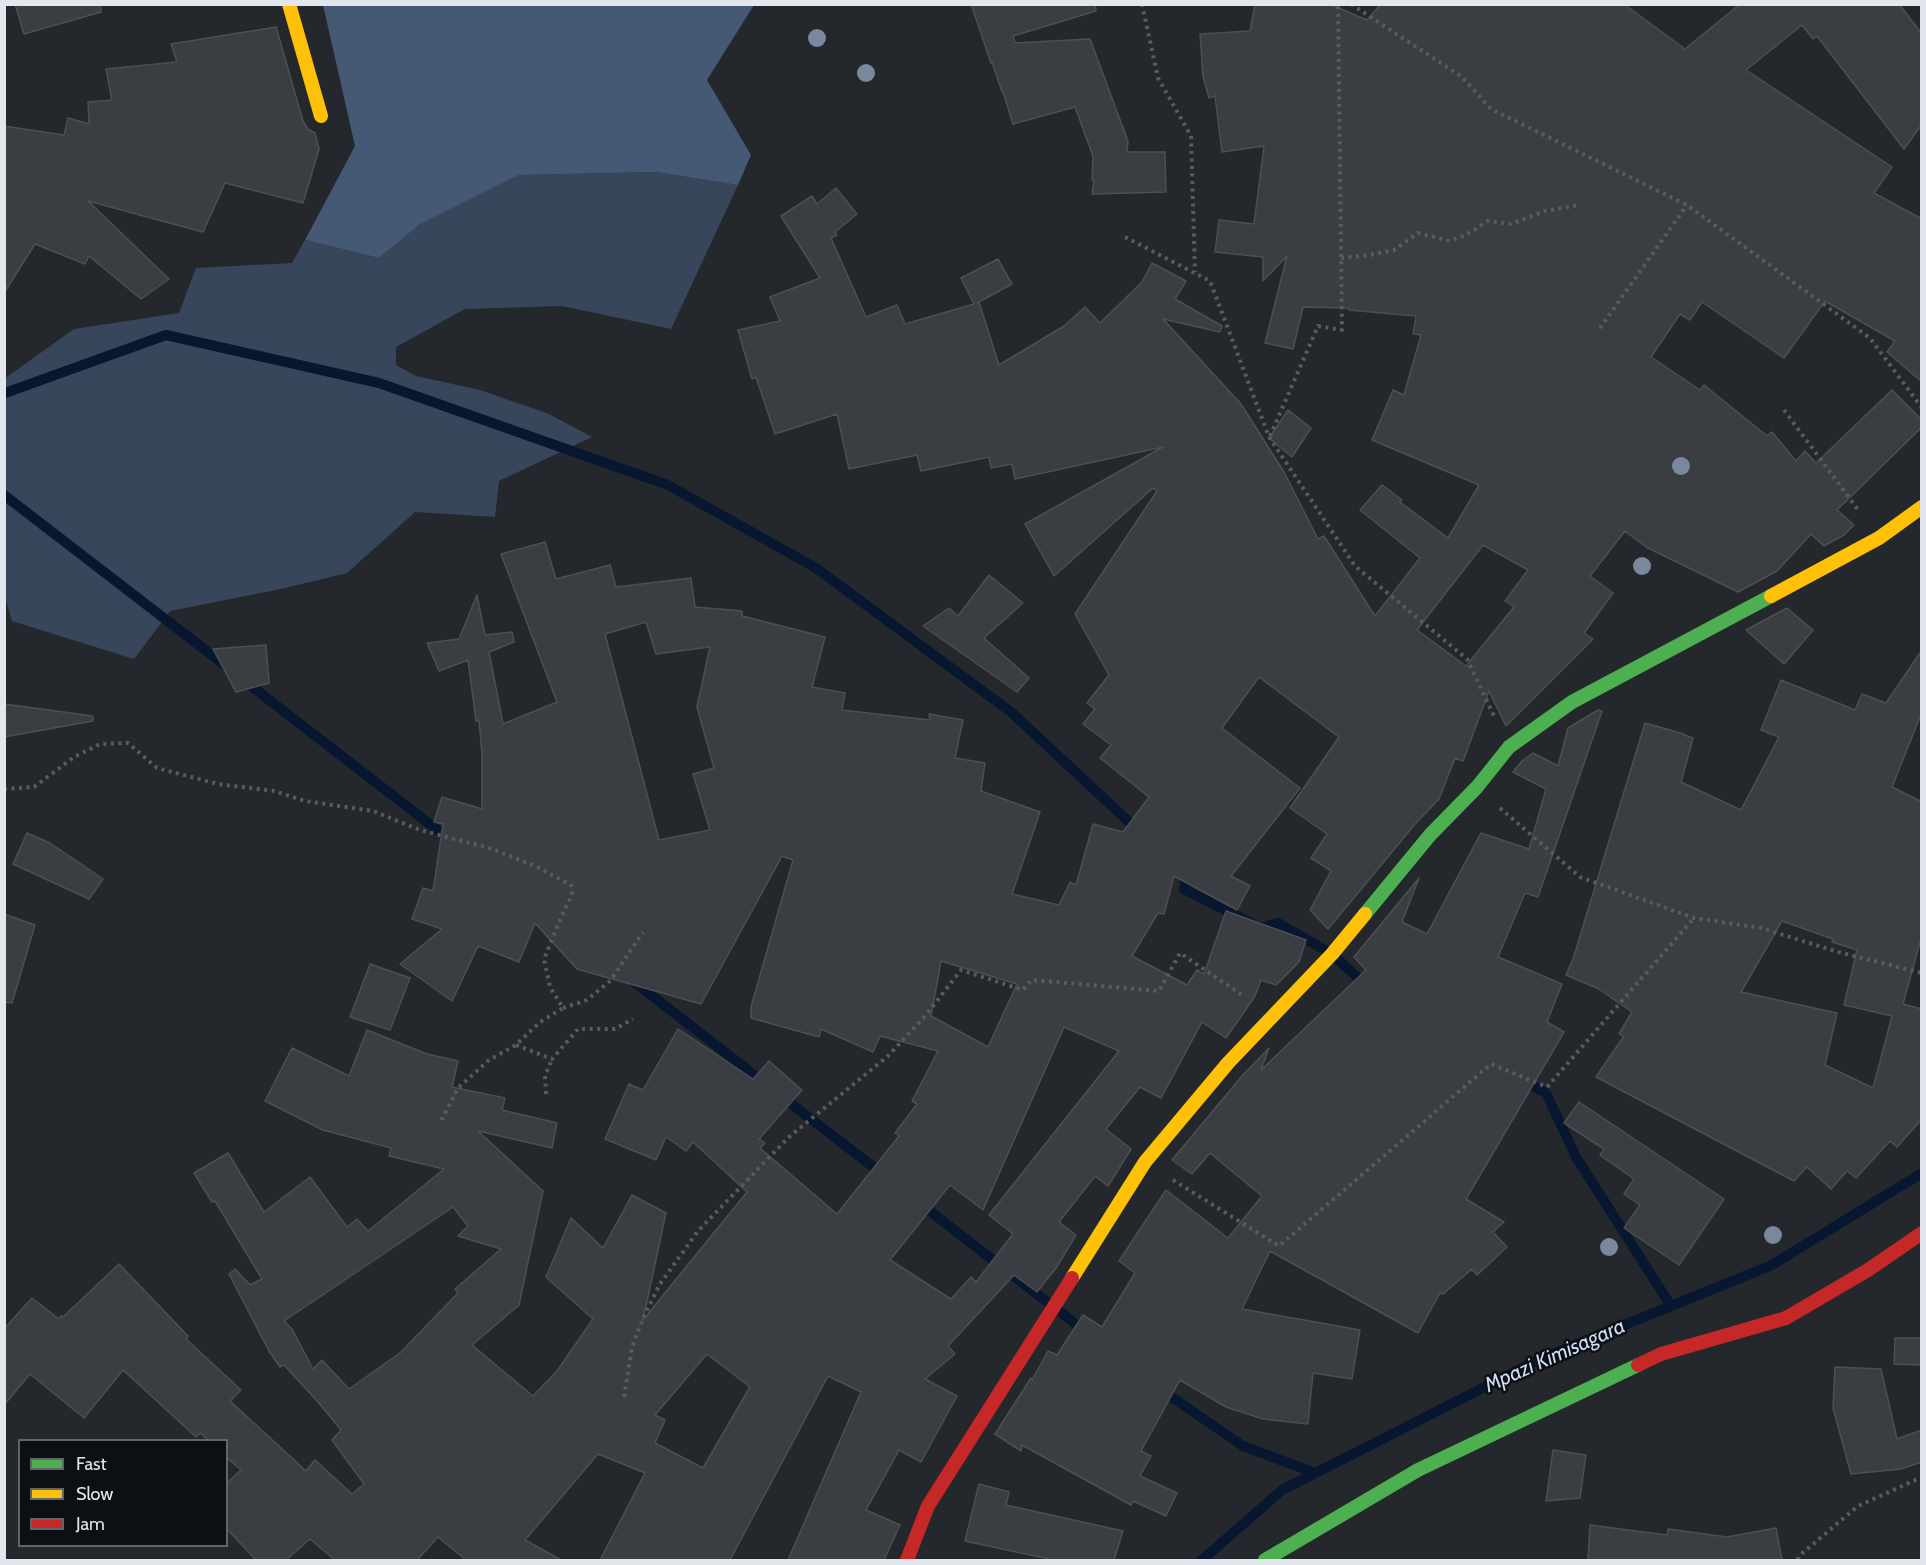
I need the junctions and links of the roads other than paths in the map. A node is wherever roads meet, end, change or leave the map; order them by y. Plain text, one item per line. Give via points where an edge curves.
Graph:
1 (289, 4) edge
2 (321, 116) dead end
3 (1922, 507) edge
4 (1922, 1233) edge
5 (907, 1560) edge
6 (1265, 1560) edge

1 - 2 street
3 - 5 street via 1879,538 1572,702 1509,747 1332,954 1228,1063 1145,1162 928,1506
4 - 6 street via 1786,1318 1661,1354 1418,1470

